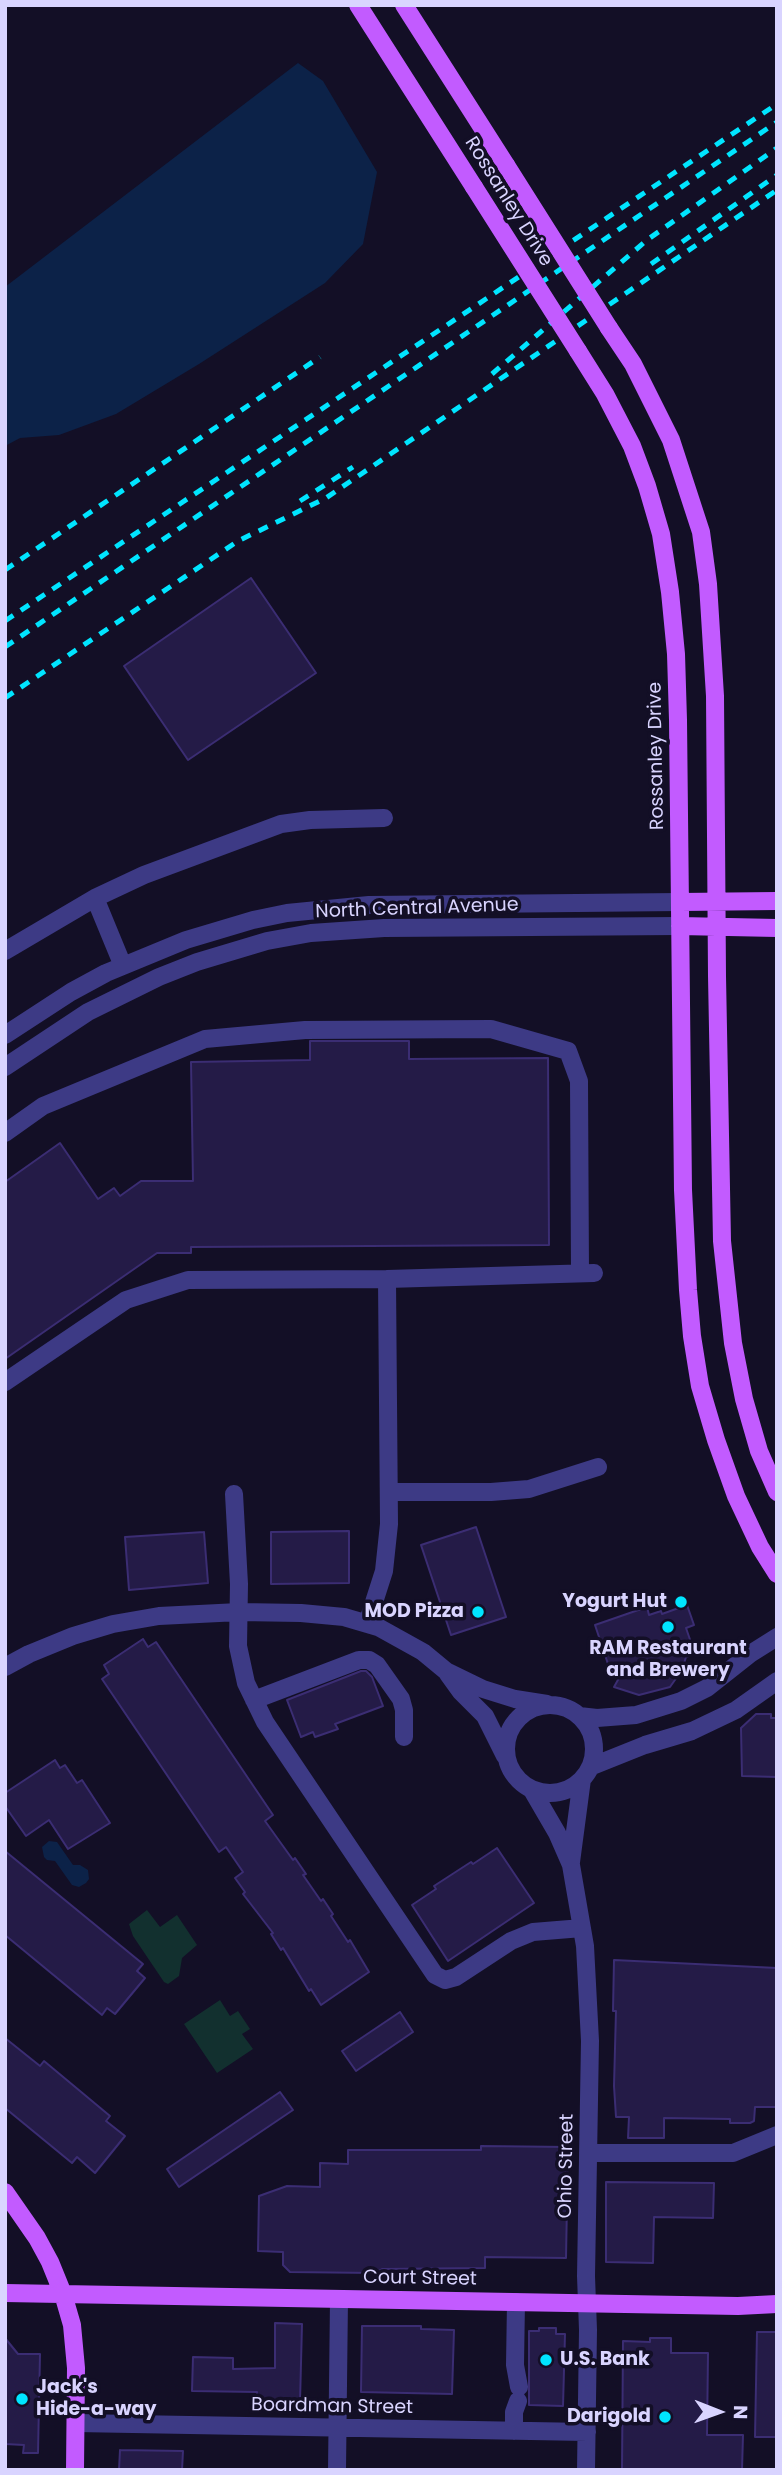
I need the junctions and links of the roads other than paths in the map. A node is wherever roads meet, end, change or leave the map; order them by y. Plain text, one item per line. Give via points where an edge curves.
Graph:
1 (358, 5) edge
2 (404, 5) edge
3 (384, 818) dead end
4 (96, 898) junction
5 (717, 901) junction
6 (777, 901) edge
7 (680, 902) junction
8 (680, 926) junction
9 (717, 928) junction
10 (777, 929) edge
11 (5, 951) edge
12 (123, 966) junction
13 (5, 1035) edge
14 (5, 1067) edge
15 (5, 1133) edge
16 (387, 1279) junction
17 (5, 1382) edge
18 (598, 1467) dead end
19 (388, 1492) junction
20 (777, 1492) edge
21 (234, 1494) dead end
22 (777, 1574) edge
23 (239, 1612) junction
24 (367, 1624) junction
25 (777, 1637) edge
26 (5, 1667) edge
27 (446, 1671) junction
28 (777, 1681) edge
29 (254, 1700) junction
30 (547, 1704) junction
31 (579, 1716) junction
32 (404, 1737) dead end
33 (508, 1764) junction
34 (586, 1773) junction
35 (532, 1790) junction
36 (571, 1865) junction
37 (582, 1928) junction
38 (777, 2135) edge
39 (588, 2153) junction
40 (5, 2192) edge
41 (5, 2293) edge
42 (63, 2294) junction
43 (339, 2299) junction
44 (516, 2302) junction
45 (588, 2304) junction
46 (777, 2304) edge
47 (76, 2423) junction
48 (337, 2428) junction
49 (514, 2431) junction
50 (587, 2432) junction
51 (75, 2470) edge
52 (337, 2470) edge
53 (586, 2470) edge

1 - 7 main road, Rossanley Drive, bridge via 605,394 647,486 660,534 676,654
2 - 5 main road, Rossanley Drive, bridge via 634,364 671,440 701,532 708,584 715,683
3 - 4 street via 281,824
4 - 11 street
4 - 12 street
5 - 6 main road, North Central Avenue
5 - 7 main road, North Central Avenue
5 - 9 main road, Rossanley Drive
7 - 8 main road, Rossanley Drive
7 - 12 street, North Central Avenue via 369,905 299,912 186,940
8 - 9 main road, North Central Avenue
8 - 14 street, North Central Avenue via 384,928 267,941 148,982 88,1012
8 - 22 main road, Rossanley Drive via 683,1190 696,1361 703,1397 736,1496
9 - 10 main road, North Central Avenue
9 - 20 main road, Rossanley Drive via 726,1294 744,1399
12 - 13 street, North Central Avenue via 71,992
15 - 16 street via 43,1106 205,1039 305,1030 491,1029 568,1051 579,1081 587,1273
16 - 17 street via 188,1280 126,1300
16 - 19 street
18 - 19 street via 529,1489
19 - 24 street via 384,1571
21 - 23 street
23 - 24 street via 344,1617
23 - 26 street via 159,1616 113,1624 40,1649
23 - 29 street via 240,1659
24 - 27 street via 423,1652
25 - 31 street via 707,1688 681,1701 636,1715
27 - 30 street via 491,1692
27 - 33 street via 485,1716
28 - 34 street via 736,1710
29 - 32 street via 369,1660 401,1699
29 - 37 street via 435,1975 445,1980 456,1977 533,1932
30 - 31 street
30 - 33 street via 516,1719 506,1740
31 - 34 street via 593,1740 594,1754
33 - 35 street
34 - 35 street via 559,1792
34 - 36 street, Ohio Street
35 - 36 street, Ohio Street
36 - 37 street, Ohio Street
37 - 39 street, Ohio Street via 590,2041
38 - 39 street via 733,2153
39 - 45 street, Ohio Street
40 - 42 main road via 37,2238
41 - 42 main road, Court Street
42 - 43 main road, Court Street
42 - 47 main road via 75,2352
43 - 44 main road, Court Street
43 - 48 street
44 - 45 main road, Court Street
44 - 49 street
45 - 46 main road, Court Street
45 - 50 street, Ohio Street
47 - 48 street, Boardman Street
47 - 51 main road
48 - 49 street, Boardman Street
48 - 52 street
49 - 50 street, Boardman Street
50 - 53 street, Ohio Street

